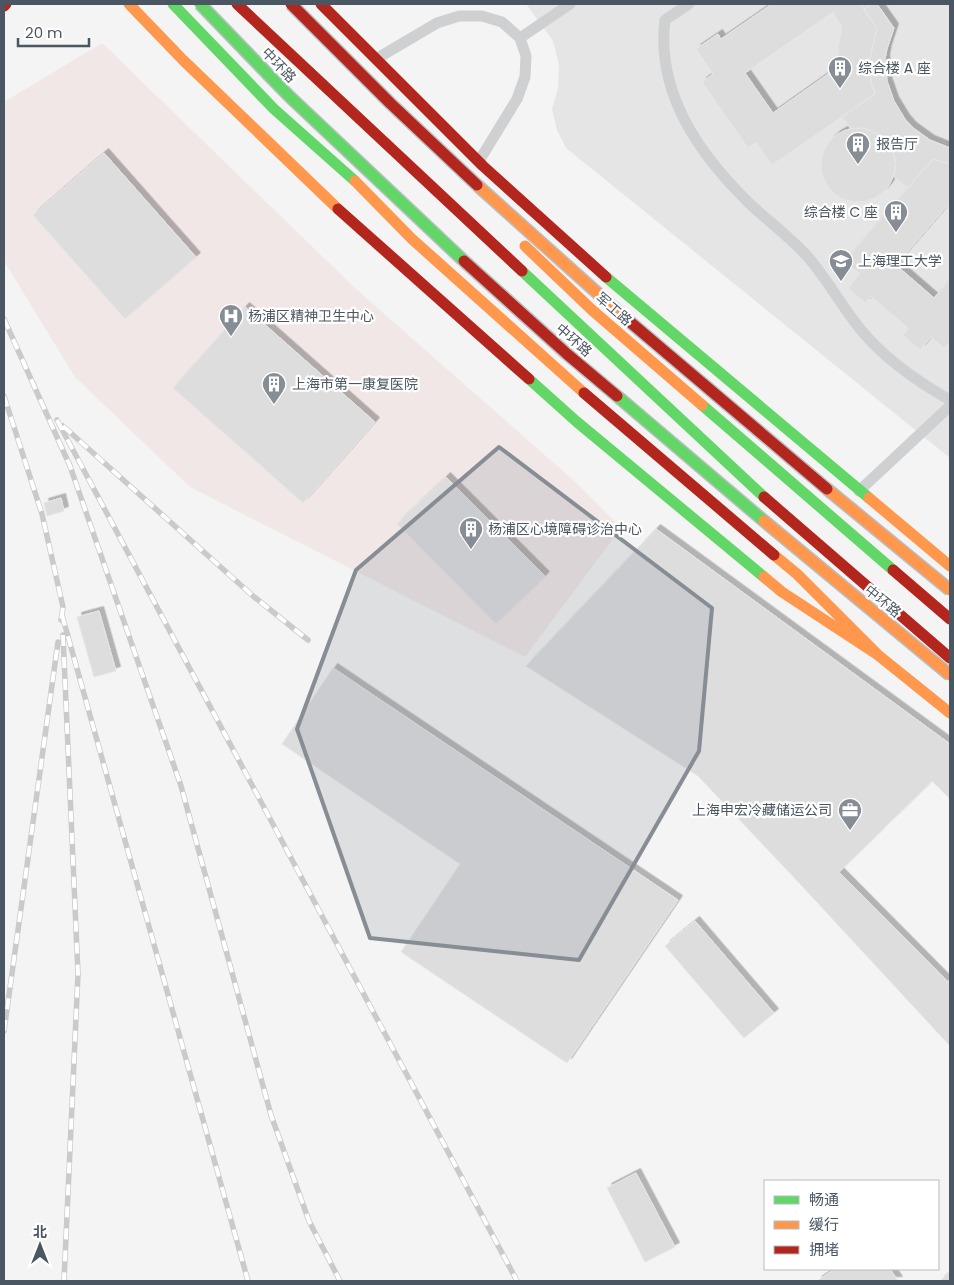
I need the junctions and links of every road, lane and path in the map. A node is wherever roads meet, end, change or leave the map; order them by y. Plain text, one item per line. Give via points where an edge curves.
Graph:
1 (129, 4) edge
2 (173, 4) edge
3 (200, 4) edge
4 (238, 4) edge
5 (321, 4) edge
6 (570, 4) edge
7 (689, 4) edge
8 (287, 7) edge
9 (520, 38) junction
10 (376, 58) junction
11 (478, 161) junction
12 (446, 169) junction
13 (346, 172) junction
14 (393, 180) dead end
15 (412, 183) dead end
16 (502, 183) junction
17 (432, 186) junction
18 (495, 216) dead end
19 (516, 236) dead end
20 (950, 400) edge
21 (950, 406) edge
22 (860, 491) junction
23 (950, 566) edge
24 (950, 590) edge
25 (950, 619) edge
26 (950, 639) edge
27 (939, 649) junction
28 (878, 655) junction
29 (950, 658) edge
30 (950, 675) edge
31 (950, 713) edge

1 - 28 main road via 183,60 381,249 577,422 782,592
2 - 13 main road via 274,109
3 - 30 main road, 中环路, bridge via 288,96 567,354
4 - 17 main road
5 - 10 main road, 军工路
6 - 9 lane
7 - 20 lane via 665,20 663,52 674,96 695,138 736,190 811,260 873,342 913,378
8 - 12 main road
8 - 24 main road, bridge via 470,180 607,303
9 - 10 lane via 502,22 482,16 459,16 437,23
9 - 11 lane via 526,56 525,77 517,100
10 - 11 main road, 军工路
11 - 16 main road, 军工路
12 - 16 main road
12 - 18 main road
13 - 14 main road
13 - 28 main road via 419,246 554,368 797,574
15 - 17 main road
16 - 22 main road, 军工路 via 621,290
17 - 27 main road via 759,493
19 - 25 main road, 军工路 via 592,310
21 - 22 lane
22 - 23 main road, 军工路
26 - 27 main road
27 - 29 main road
28 - 31 main road

